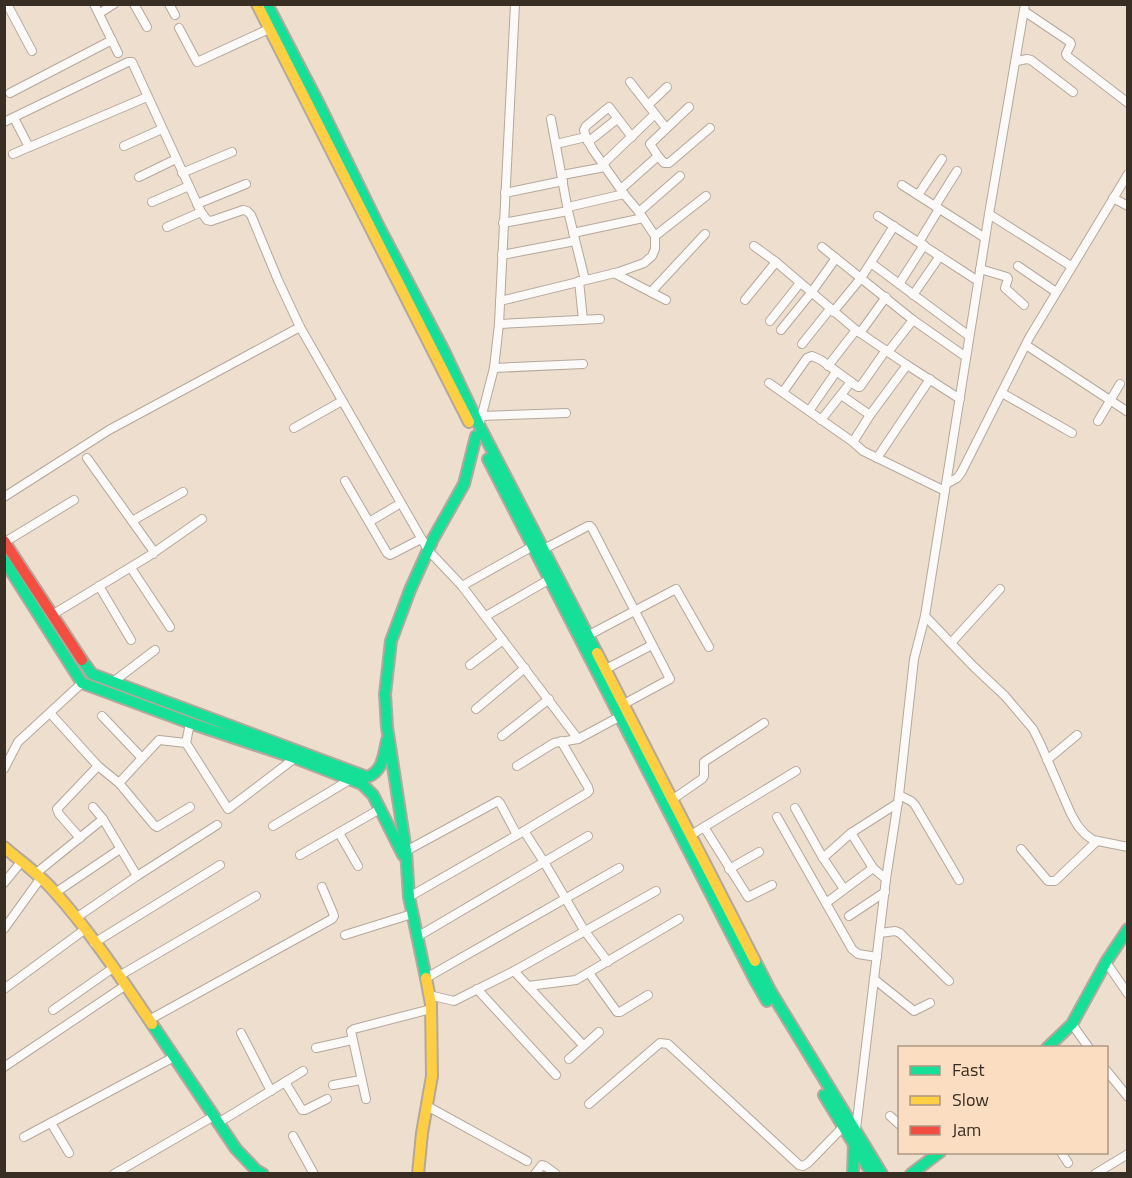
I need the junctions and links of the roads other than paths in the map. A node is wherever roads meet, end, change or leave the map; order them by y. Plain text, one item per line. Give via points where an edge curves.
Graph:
1 (7, 4) edge
2 (94, 4) edge
3 (114, 4) edge
4 (134, 4) edge
5 (169, 4) edge
6 (256, 4) edge
7 (267, 4) edge
8 (515, 4) edge
9 (1025, 8) edge
10 (103, 11) dead end
11 (175, 15) dead end
12 (147, 27) dead end
13 (178, 28) dead end
14 (269, 29) junction
15 (112, 40) junction
16 (32, 51) dead end
17 (118, 53) dead end
18 (1017, 61) junction
19 (630, 82) dead end
20 (668, 87) dead end
21 (1073, 92) dead end
22 (10, 93) dead end
23 (147, 97) junction
24 (1128, 103) edge
25 (648, 105) junction
26 (689, 107) dead end
27 (655, 114) junction
28 (14, 118) junction
29 (551, 119) dead end
30 (617, 119) junction
31 (4, 122) edge
32 (666, 128) junction
33 (710, 128) dead end
34 (162, 129) junction
35 (632, 137) junction
36 (587, 139) junction
37 (556, 144) junction
38 (124, 146) dead end
39 (29, 147) junction
40 (232, 152) dead end
41 (13, 154) dead end
42 (658, 156) junction
43 (176, 159) junction
44 (942, 159) dead end
45 (604, 166) junction
46 (957, 171) dead end
47 (183, 173) junction
48 (1128, 174) edge
49 (680, 176) dead end
50 (139, 177) dead end
51 (562, 178) junction
52 (246, 184) dead end
53 (902, 185) dead end
54 (189, 186) junction
55 (622, 191) junction
56 (505, 193) junction
57 (918, 195) junction
58 (706, 196) dead end
59 (1113, 198) junction
60 (152, 202) dead end
61 (1128, 206) edge
62 (937, 207) junction
63 (199, 208) junction
64 (568, 209) junction
65 (989, 214) junction
66 (641, 215) junction
67 (878, 216) dead end
68 (503, 223) junction
69 (894, 226) junction
70 (167, 227) dead end
71 (705, 234) dead end
72 (655, 236) junction
73 (380, 237) junction
74 (574, 237) junction
75 (985, 238) junction
76 (922, 244) junction
77 (754, 246) dead end
78 (822, 247) dead end
79 (502, 255) junction
80 (940, 256) junction
81 (836, 258) junction
82 (776, 262) junction
83 (871, 263) junction
84 (1018, 266) dead end
85 (1071, 266) junction
86 (980, 269) junction
87 (614, 273) junction
88 (861, 278) junction
89 (582, 280) junction
90 (978, 281) junction
91 (800, 283) junction
92 (899, 284) junction
93 (651, 292) junction
94 (1056, 292) junction
95 (811, 293) junction
96 (914, 294) junction
97 (886, 297) junction
98 (666, 300) dead end
99 (745, 300) dead end
100 (500, 301) junction
101 (1024, 304) dead end
102 (831, 310) junction
103 (600, 319) dead end
104 (583, 320) junction
105 (913, 320) junction
106 (770, 321) dead end
107 (499, 324) junction
108 (300, 327) junction
109 (781, 330) dead end
110 (858, 332) junction
111 (969, 336) junction
112 (802, 344) dead end
113 (1026, 345) junction
114 (887, 351) junction
115 (966, 357) junction
116 (583, 364) dead end
117 (907, 365) junction
118 (828, 366) junction
119 (494, 368) junction
120 (836, 372) junction
121 (930, 379) junction
122 (851, 382) junction
123 (769, 383) dead end
124 (1120, 384) dead end
125 (783, 392) junction
126 (1002, 393) junction
127 (840, 395) junction
128 (960, 399) junction
129 (1109, 400) junction
130 (342, 401) junction
131 (809, 411) junction
132 (1128, 412) edge
133 (566, 413) dead end
134 (870, 415) junction
135 (821, 420) junction
136 (1098, 421) dead end
137 (478, 426) junction
138 (294, 428) dead end
139 (1072, 433) dead end
140 (853, 442) junction
141 (87, 458) dead end
142 (877, 458) junction
143 (345, 481) dead end
144 (946, 488) junction
145 (183, 492) dead end
146 (4, 497) edge
147 (74, 500) dead end
148 (396, 506) dead end
149 (202, 519) dead end
150 (132, 521) junction
151 (369, 522) junction
152 (421, 538) junction
153 (5, 542) edge
154 (538, 547) junction
155 (428, 550) junction
156 (153, 554) junction
157 (4, 560) edge
158 (130, 568) junction
159 (550, 579) junction
160 (99, 586) junction
161 (462, 586) junction
162 (1000, 589) dead end
163 (634, 610) junction
164 (52, 615) junction
165 (486, 616) junction
166 (925, 616) junction
167 (170, 627) dead end
168 (589, 635) junction
169 (131, 640) dead end
170 (503, 640) junction
171 (951, 643) junction
172 (652, 645) junction
173 (709, 647) dead end
174 (155, 650) dead end
175 (470, 665) dead end
176 (525, 668) junction
177 (606, 669) junction
178 (113, 682) junction
179 (82, 683) junction
180 (549, 699) junction
181 (624, 704) junction
182 (476, 709) dead end
183 (50, 713) junction
184 (102, 716) dead end
185 (619, 717) junction
186 (190, 723) junction
187 (764, 723) dead end
188 (1077, 735) dead end
189 (388, 736) junction
190 (502, 736) dead end
191 (578, 739) junction
192 (561, 741) junction
193 (186, 743) junction
194 (141, 757) junction
195 (295, 758) junction
196 (1047, 760) junction
197 (98, 766) junction
198 (517, 766) dead end
199 (4, 770) edge
200 (796, 771) dead end
201 (351, 779) junction
202 (119, 783) junction
203 (673, 799) junction
204 (898, 799) junction
205 (93, 807) dead end
206 (189, 807) dead end
207 (795, 808) dead end
208 (380, 809) junction
209 (777, 817) dead end
210 (103, 819) junction
211 (217, 825) dead end
212 (273, 826) dead end
213 (704, 827) junction
214 (339, 833) junction
215 (520, 833) junction
216 (851, 833) junction
217 (691, 835) junction
218 (588, 836) dead end
219 (80, 838) junction
220 (1097, 841) junction
221 (4, 847) edge
222 (1128, 847) edge
223 (120, 849) junction
224 (1022, 849) dead end
225 (759, 852) dead end
226 (300, 855) dead end
227 (406, 856) junction
228 (824, 858) junction
229 (21, 862) junction
230 (544, 862) junction
231 (220, 865) dead end
232 (358, 866) dead end
233 (619, 868) dead end
234 (729, 868) junction
235 (873, 868) junction
236 (137, 876) junction
237 (37, 877) junction
238 (886, 879) junction
239 (959, 880) dead end
240 (4, 883) edge
241 (772, 885) dead end
242 (322, 887) dead end
243 (844, 890) junction
244 (656, 891) dead end
245 (885, 892) junction
246 (55, 893) junction
247 (256, 896) dead end
248 (408, 897) junction
249 (566, 898) junction
250 (826, 903) junction
251 (412, 914) junction
252 (849, 916) dead end
253 (76, 918) junction
254 (679, 919) dead end
255 (4, 928) edge
256 (1128, 929) edge
257 (84, 930) junction
258 (584, 930) junction
259 (880, 933) junction
260 (345, 935) dead end
261 (417, 937) junction
262 (94, 943) junction
263 (877, 957) junction
264 (608, 962) junction
265 (1106, 962) junction
266 (514, 971) junction
267 (116, 972) junction
268 (589, 973) junction
269 (426, 978) junction
270 (874, 979) junction
271 (948, 981) dead end
272 (126, 985) junction
273 (528, 986) junction
274 (4, 989) edge
275 (477, 989) junction
276 (1128, 994) edge
277 (429, 995) junction
278 (648, 995) dead end
279 (930, 1003) dead end
280 (431, 1009) junction
281 (53, 1010) dead end
282 (149, 1020) junction
283 (1071, 1024) junction
284 (599, 1032) dead end
285 (241, 1033) dead end
286 (352, 1040) junction
287 (583, 1045) junction
288 (1048, 1046) edge
289 (1088, 1046) edge
290 (316, 1048) dead end
291 (174, 1057) junction
292 (569, 1059) dead end
293 (4, 1067) edge
294 (303, 1071) dead end
295 (1108, 1071) edge
296 (556, 1075) dead end
297 (361, 1080) junction
298 (285, 1082) junction
299 (333, 1085) dead end
300 (271, 1091) junction
301 (1128, 1096) edge
302 (327, 1099) dead end
303 (366, 1099) dead end
304 (589, 1104) dead end
305 (427, 1106) junction
306 (890, 1116) dead end
307 (216, 1119) junction
308 (51, 1123) junction
309 (898, 1123) edge
310 (844, 1126) junction
311 (856, 1128) junction
312 (293, 1136) dead end
313 (24, 1137) dead end
314 (854, 1142) junction
315 (69, 1153) dead end
316 (1062, 1154) edge
317 (1128, 1154) edge
318 (932, 1155) edge
319 (527, 1161) dead end
320 (1068, 1163) dead end
321 (114, 1173) edge
322 (263, 1173) edge
323 (314, 1173) edge
324 (418, 1173) edge
325 (535, 1173) edge
326 (556, 1173) edge
327 (854, 1173) edge
328 (872, 1173) edge
329 (882, 1173) edge
330 (911, 1173) edge
331 (1095, 1173) edge

1 - 16 street
2 - 15 street
3 - 10 street
4 - 12 street
5 - 11 street
6 - 14 street
7 - 73 street via 319,104
8 - 56 street
9 - 18 street
9 - 24 street via 1070,42 1067,56
13 - 14 street via 197,62
14 - 73 street
15 - 17 street
15 - 22 street
18 - 21 street via 1032,60
18 - 65 street
19 - 25 street
20 - 25 street
23 - 28 street via 135,66 128,62
23 - 34 street
23 - 39 street
25 - 27 street
26 - 32 street
27 - 32 street
27 - 35 street
28 - 31 street
28 - 39 street
29 - 37 street
30 - 35 street
30 - 36 street
30 - 36 street via 607,108 584,128
32 - 42 street via 650,144
33 - 42 street via 669,164
34 - 38 street
34 - 43 street
35 - 45 street
36 - 37 street
36 - 45 street
37 - 51 street
39 - 41 street
40 - 47 street
42 - 55 street
43 - 47 street
43 - 50 street
44 - 57 street
45 - 51 street
45 - 55 street
46 - 62 street
47 - 54 street
48 - 59 street
49 - 66 street
51 - 56 street
51 - 64 street
52 - 63 street
53 - 57 street
54 - 60 street
54 - 63 street
55 - 64 street
55 - 66 street
56 - 68 street
57 - 62 street
58 - 72 street
59 - 61 street
59 - 85 street
62 - 75 street
62 - 76 street
63 - 70 street
63 - 108 street via 211,221 248,211
64 - 68 street
64 - 74 street
65 - 75 street
65 - 85 street
66 - 72 street
66 - 74 street
67 - 69 street
68 - 79 street
69 - 76 street
69 - 83 street
71 - 93 street
72 - 87 street via 652,256 644,263
73 - 137 street
74 - 79 street
74 - 89 street
75 - 86 street
76 - 80 street
76 - 92 street
77 - 82 street
78 - 81 street
79 - 100 street
80 - 90 street
80 - 96 street
81 - 88 street
81 - 95 street
82 - 91 street
82 - 99 street
83 - 88 street
83 - 92 street
84 - 94 street
85 - 94 street
86 - 90 street
86 - 101 street via 1007,277 1005,290
87 - 89 street
87 - 93 street
88 - 97 street
88 - 102 street
89 - 100 street
89 - 104 street
90 - 111 street
91 - 95 street
91 - 106 street
92 - 96 street
93 - 98 street
94 - 113 street
95 - 102 street
95 - 109 street
96 - 111 street
97 - 105 street
97 - 110 street
100 - 107 street
102 - 110 street
102 - 112 street
103 - 104 street
104 - 107 street
105 - 114 street
105 - 115 street
107 - 119 street
108 - 130 street
108 - 146 street via 109,430
110 - 114 street
110 - 118 street
111 - 115 street
113 - 126 street
113 - 129 street
114 - 117 street
114 - 122 street via 860,387
115 - 128 street
116 - 119 street
117 - 121 street
117 - 134 street
118 - 120 street
118 - 125 street via 809,356
119 - 137 street
120 - 122 street
120 - 131 street
121 - 128 street
121 - 142 street
122 - 127 street
123 - 125 street
124 - 129 street
125 - 131 street
126 - 139 street
126 - 144 street via 961,473
127 - 134 street
127 - 135 street
128 - 144 street
129 - 132 street
129 - 136 street
130 - 138 street
130 - 152 street
131 - 135 street
133 - 137 street
134 - 140 street
135 - 140 street
137 - 154 street
137 - 155 street via 464,484
140 - 142 street
141 - 150 street
142 - 144 street
143 - 151 street
144 - 166 street
145 - 150 street
147 - 153 street
148 - 151 street
149 - 156 street
150 - 156 street
151 - 152 street via 390,555
152 - 155 street
153 - 164 street
154 - 159 street
154 - 161 street
154 - 163 street via 590,526
154 - 168 street
155 - 161 street
155 - 189 street via 391,640 385,694
156 - 158 street
157 - 179 street
158 - 160 street
158 - 167 street
159 - 165 street
159 - 185 street
160 - 164 street
160 - 169 street
161 - 165 street
162 - 171 street
163 - 168 street
163 - 172 street
163 - 173 street via 676,589
164 - 178 street via 89,671
165 - 170 street
166 - 171 street
166 - 204 street via 914,659
168 - 177 street
170 - 175 street
170 - 176 street
171 - 196 street via 1033,729
172 - 177 street
172 - 181 street via 670,679
174 - 178 street
176 - 180 street
176 - 182 street
177 - 181 street
178 - 189 street via 367,777 376,773
179 - 183 street
179 - 186 street
180 - 190 street
180 - 191 street
181 - 203 street
183 - 197 street
183 - 199 street via 18,742
184 - 194 street
185 - 191 street
185 - 310 street via 756,982
186 - 193 street
186 - 195 street
187 - 203 street via 704,762 704,776
188 - 196 street
189 - 227 street
191 - 192 street
192 - 198 street
192 - 215 street via 589,791
193 - 194 street via 159,740
193 - 195 street via 228,809
194 - 202 street
195 - 201 street
196 - 220 street via 1077,826
197 - 202 street
197 - 219 street via 57,809
200 - 213 street
201 - 208 street via 367,788
201 - 212 street
202 - 206 street via 157,827
203 - 217 street
204 - 216 street
204 - 238 street
204 - 239 street via 915,805
205 - 210 street
207 - 228 street
208 - 214 street
208 - 227 street
209 - 250 street
210 - 219 street
210 - 223 street
211 - 236 street
213 - 217 street
213 - 234 street
214 - 226 street
214 - 232 street
215 - 227 street via 498,801
215 - 230 street
215 - 248 street
216 - 228 street
216 - 235 street
217 - 311 street via 771,992
218 - 230 street
219 - 237 street
220 - 222 street
220 - 224 street via 1052,882
221 - 229 street
223 - 236 street
223 - 246 street
225 - 234 street
227 - 248 street
228 - 243 street
229 - 237 street
229 - 240 street
230 - 249 street
230 - 261 street
231 - 262 street
233 - 249 street
234 - 241 street via 748,897
235 - 238 street
235 - 243 street
236 - 253 street
237 - 246 street
237 - 255 street
238 - 245 street
242 - 282 street via 332,919
243 - 250 street
244 - 258 street
245 - 252 street
245 - 259 street
246 - 253 street
247 - 267 street
248 - 251 street
249 - 258 street
249 - 269 street
250 - 263 street via 855,952
251 - 260 street
251 - 261 street
253 - 257 street
254 - 264 street
256 - 265 street
257 - 262 street
257 - 274 street
258 - 264 street
258 - 266 street
259 - 263 street
259 - 271 street via 900,933
261 - 269 street
262 - 267 street
263 - 270 street
264 - 268 street
265 - 276 street
265 - 283 street
266 - 273 street
266 - 275 street
267 - 272 street
267 - 281 street
268 - 273 street via 570,982
268 - 278 street via 617,1012
269 - 277 street
270 - 279 street via 914,1011
270 - 311 street
272 - 282 street
272 - 293 street
273 - 287 street
275 - 277 street via 454,1001
275 - 296 street
277 - 280 street
280 - 286 street via 354,1029
280 - 305 street via 432,1076
282 - 291 street
283 - 288 street
283 - 289 street
284 - 287 street
285 - 300 street
286 - 290 street
286 - 297 street
287 - 292 street
291 - 307 street
291 - 308 street
294 - 298 street
295 - 301 street
297 - 299 street
297 - 303 street
298 - 300 street
298 - 302 street via 302,1110
300 - 307 street
304 - 310 street via 664,1043 800,1165 808,1163
305 - 319 street
305 - 324 street
306 - 309 street
307 - 321 street
307 - 322 street via 236,1149
308 - 313 street
308 - 315 street
310 - 314 street
311 - 314 street
311 - 329 street
312 - 323 street
314 - 327 street
314 - 328 street
316 - 320 street
317 - 331 street
318 - 330 street
325 - 326 street via 542,1165

